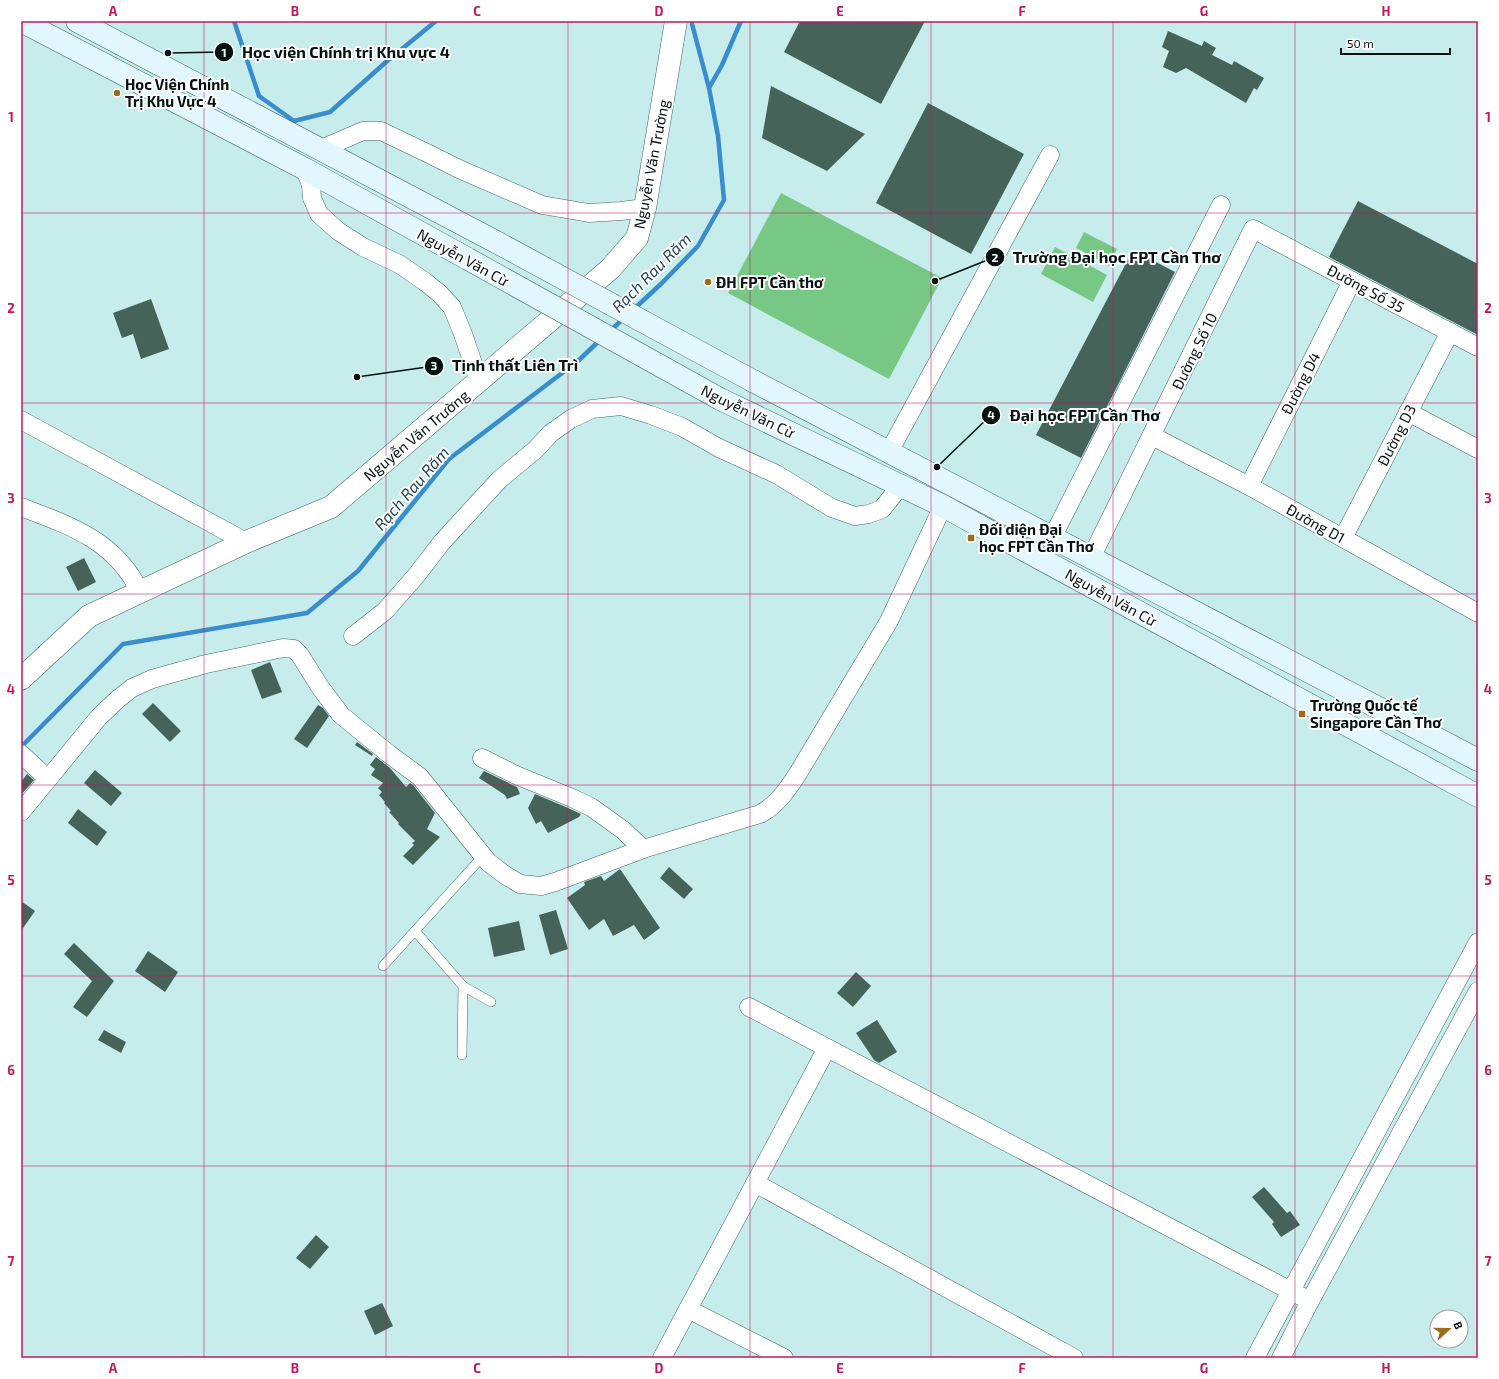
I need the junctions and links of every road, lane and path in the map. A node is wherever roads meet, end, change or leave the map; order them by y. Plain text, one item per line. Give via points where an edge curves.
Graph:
1 (21, 21) edge
2 (676, 21) edge
3 (81, 23) edge
4 (71, 48) junction
5 (321, 149) junction
6 (1050, 155) dead end
7 (305, 169) junction
8 (1221, 205) dead end
9 (645, 208) junction
10 (1253, 229) joint
11 (1352, 281) junction
12 (1450, 332) junction
13 (1478, 347) edge
14 (479, 381) junction
15 (1408, 412) junction
16 (21, 420) edge
17 (1152, 436) junction
18 (1478, 449) edge
19 (889, 452) junction
20 (901, 485) junction
21 (1249, 486) junction
22 (943, 506) junction
23 (21, 507) edge
24 (1052, 538) junction
25 (1343, 538) junction
26 (246, 542) junction
27 (1091, 558) junction
28 (1080, 580) junction
29 (140, 592) junction
30 (1478, 613) edge
31 (352, 636) dead end
32 (21, 679) edge
33 (21, 754) edge
34 (482, 758) dead end
35 (1478, 760) edge
36 (43, 775) junction
37 (1478, 796) edge
38 (21, 812) edge
39 (643, 849) junction
40 (483, 856) junction
41 (415, 931) junction
42 (1478, 942) edge
43 (383, 966) dead end
44 (463, 986) junction
45 (1478, 991) edge
46 (492, 1002) dead end
47 (749, 1007) dead end
48 (827, 1048) junction
49 (462, 1055) dead end
50 (755, 1183) junction
51 (1291, 1292) junction
52 (1310, 1301) junction
53 (688, 1309) junction
54 (662, 1358) edge
55 (784, 1358) edge
56 (1074, 1358) edge
57 (1255, 1358) edge
58 (1281, 1358) edge

1 - 4 main road, Nguyễn Văn Cừ
2 - 9 street, Nguyễn Văn Trường
3 - 4 main road
3 - 5 main road, Nguyễn Văn Cừ
4 - 7 main road, Nguyễn Văn Cừ
5 - 9 street via 363,131 381,131 459,170 542,205 589,214
5 - 19 main road, Nguyễn Văn Cừ, bridge
6 - 19 street
7 - 14 street via 319,214 363,247 399,264 424,281 452,307 464,334
7 - 20 main road, Nguyễn Văn Cừ, bridge via 720,399
8 - 24 street
9 - 14 street, Nguyễn Văn Trường via 637,238 610,270
10 - 11 street, Đường Số 35
10 - 17 street, Đường Số 10
11 - 12 street, Đường Số 35
11 - 21 street, Đường D4
12 - 13 street, Đường Số 35
12 - 15 street, Đường D3
14 - 26 street, Nguyễn Văn Trường via 331,507
15 - 18 street
15 - 25 street, Đường D3
16 - 26 street
17 - 21 street, Đường D1
17 - 27 street, Đường Số 10
19 - 24 main road, Nguyễn Văn Cừ
20 - 22 main road, Nguyễn Văn Cừ
20 - 31 street via 882,509 856,516 832,508 776,474 651,415 621,406 592,409 551,433 536,450 499,480 442,542 385,611
21 - 25 street, Đường D1
22 - 28 main road, Nguyễn Văn Cừ
22 - 39 street via 889,621 798,775 784,794 760,814
23 - 29 street via 67,524 102,545 121,561 134,578
24 - 27 main road, Nguyễn Văn Cừ
25 - 30 street, Đường D1
26 - 29 street, Nguyễn Văn Trường
27 - 28 main road
27 - 35 main road, Nguyễn Văn Cừ
28 - 37 main road, Nguyễn Văn Cừ
29 - 32 street, Nguyễn Văn Trường via 90,616
33 - 36 street
34 - 39 street via 521,778 591,807 607,817
36 - 38 street
36 - 40 street via 99,717 132,688 152,679 206,664 283,648 294,649 341,715 420,777
39 - 40 street via 541,886 520,884
40 - 41 lane
41 - 43 lane
41 - 44 lane
42 - 51 street
44 - 46 lane
44 - 49 lane
45 - 52 street
47 - 48 street
48 - 50 street
48 - 51 street
50 - 53 street
50 - 56 street
51 - 52 street
51 - 57 street
52 - 58 street
53 - 54 street
53 - 55 street

